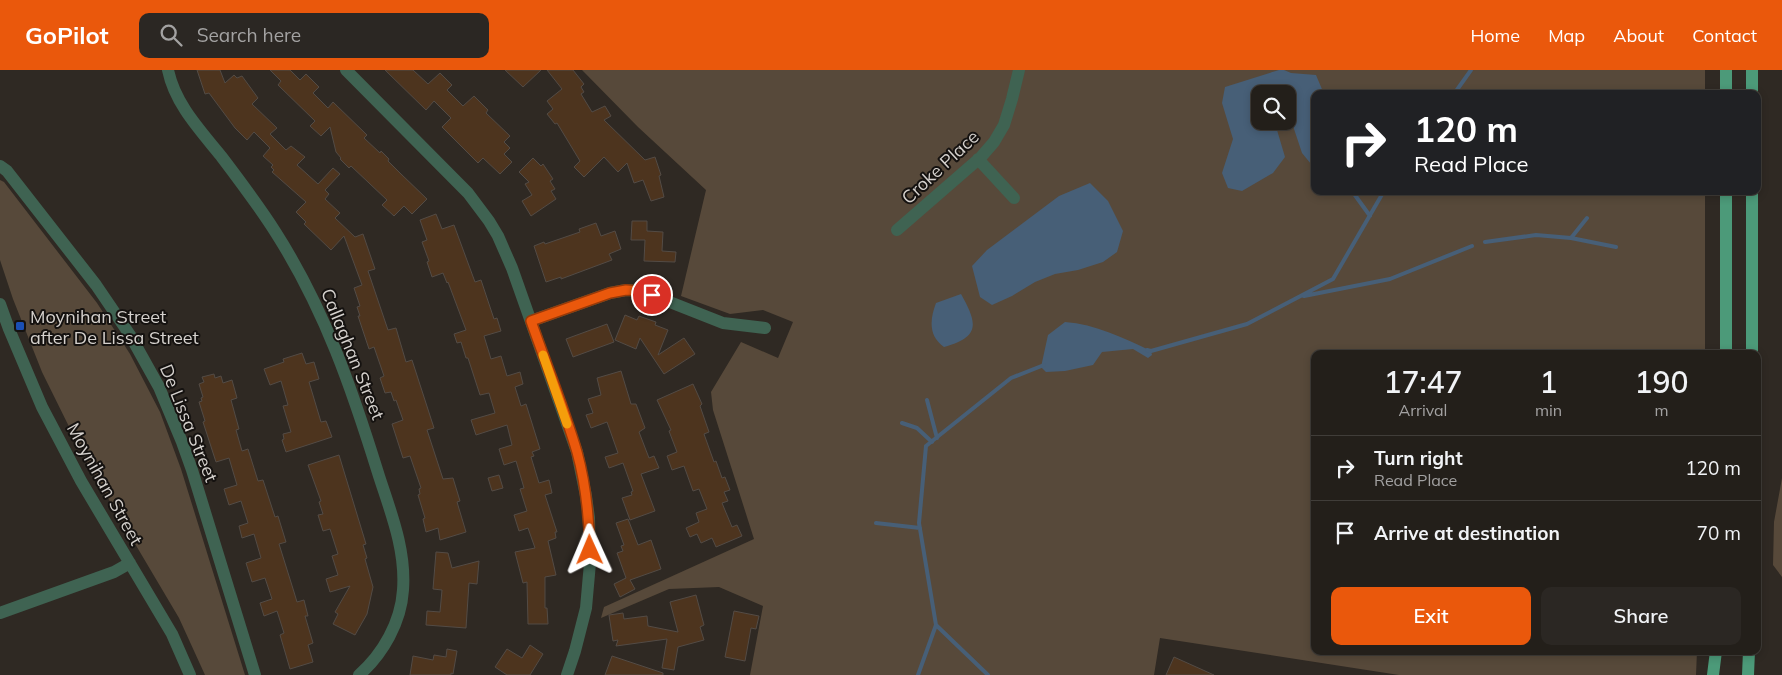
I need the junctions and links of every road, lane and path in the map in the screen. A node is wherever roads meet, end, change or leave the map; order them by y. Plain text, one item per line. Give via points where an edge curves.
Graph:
1 (168, 70) edge
2 (346, 70) edge
3 (1019, 70) edge
4 (1726, 70) edge
5 (1752, 70) edge
6 (1726, 90) edge
7 (1752, 90) edge
8 (978, 159) junction
9 (0, 166) edge
10 (1726, 195) edge
11 (1752, 195) edge
12 (1014, 198) dead end
13 (897, 230) dead end
14 (0, 304) edge
15 (531, 321) junction
16 (764, 328) dead end
17 (1726, 350) edge
18 (1752, 350) edge
19 (130, 563) junction
20 (0, 613) edge
21 (1716, 655) edge
22 (1749, 655) edge
23 (190, 675) edge
24 (255, 675) edge
25 (359, 675) edge
26 (566, 675) edge
27 (1713, 675) edge
28 (1748, 675) edge

1 - 25 street, Callaghan Street via 180,102 276,233 310,292 351,386 404,564 403,592 397,618 386,644
2 - 15 street via 468,193 489,221 512,268
3 - 8 street, Croke Place via 1004,125
4 - 6 main road
5 - 7 main road
8 - 12 street
8 - 13 street, Croke Place
9 - 24 street, De Lissa Street via 96,285 130,334 159,387 192,470
10 - 17 main road
11 - 18 main road
14 - 19 street, Moynihan Street via 42,406 81,482
15 - 16 street via 626,290 652,295 723,323
15 - 26 street via 577,452 589,518 586,608
19 - 20 street via 114,572
19 - 23 street, Moynihan Street via 172,634
21 - 27 main road
22 - 28 main road

